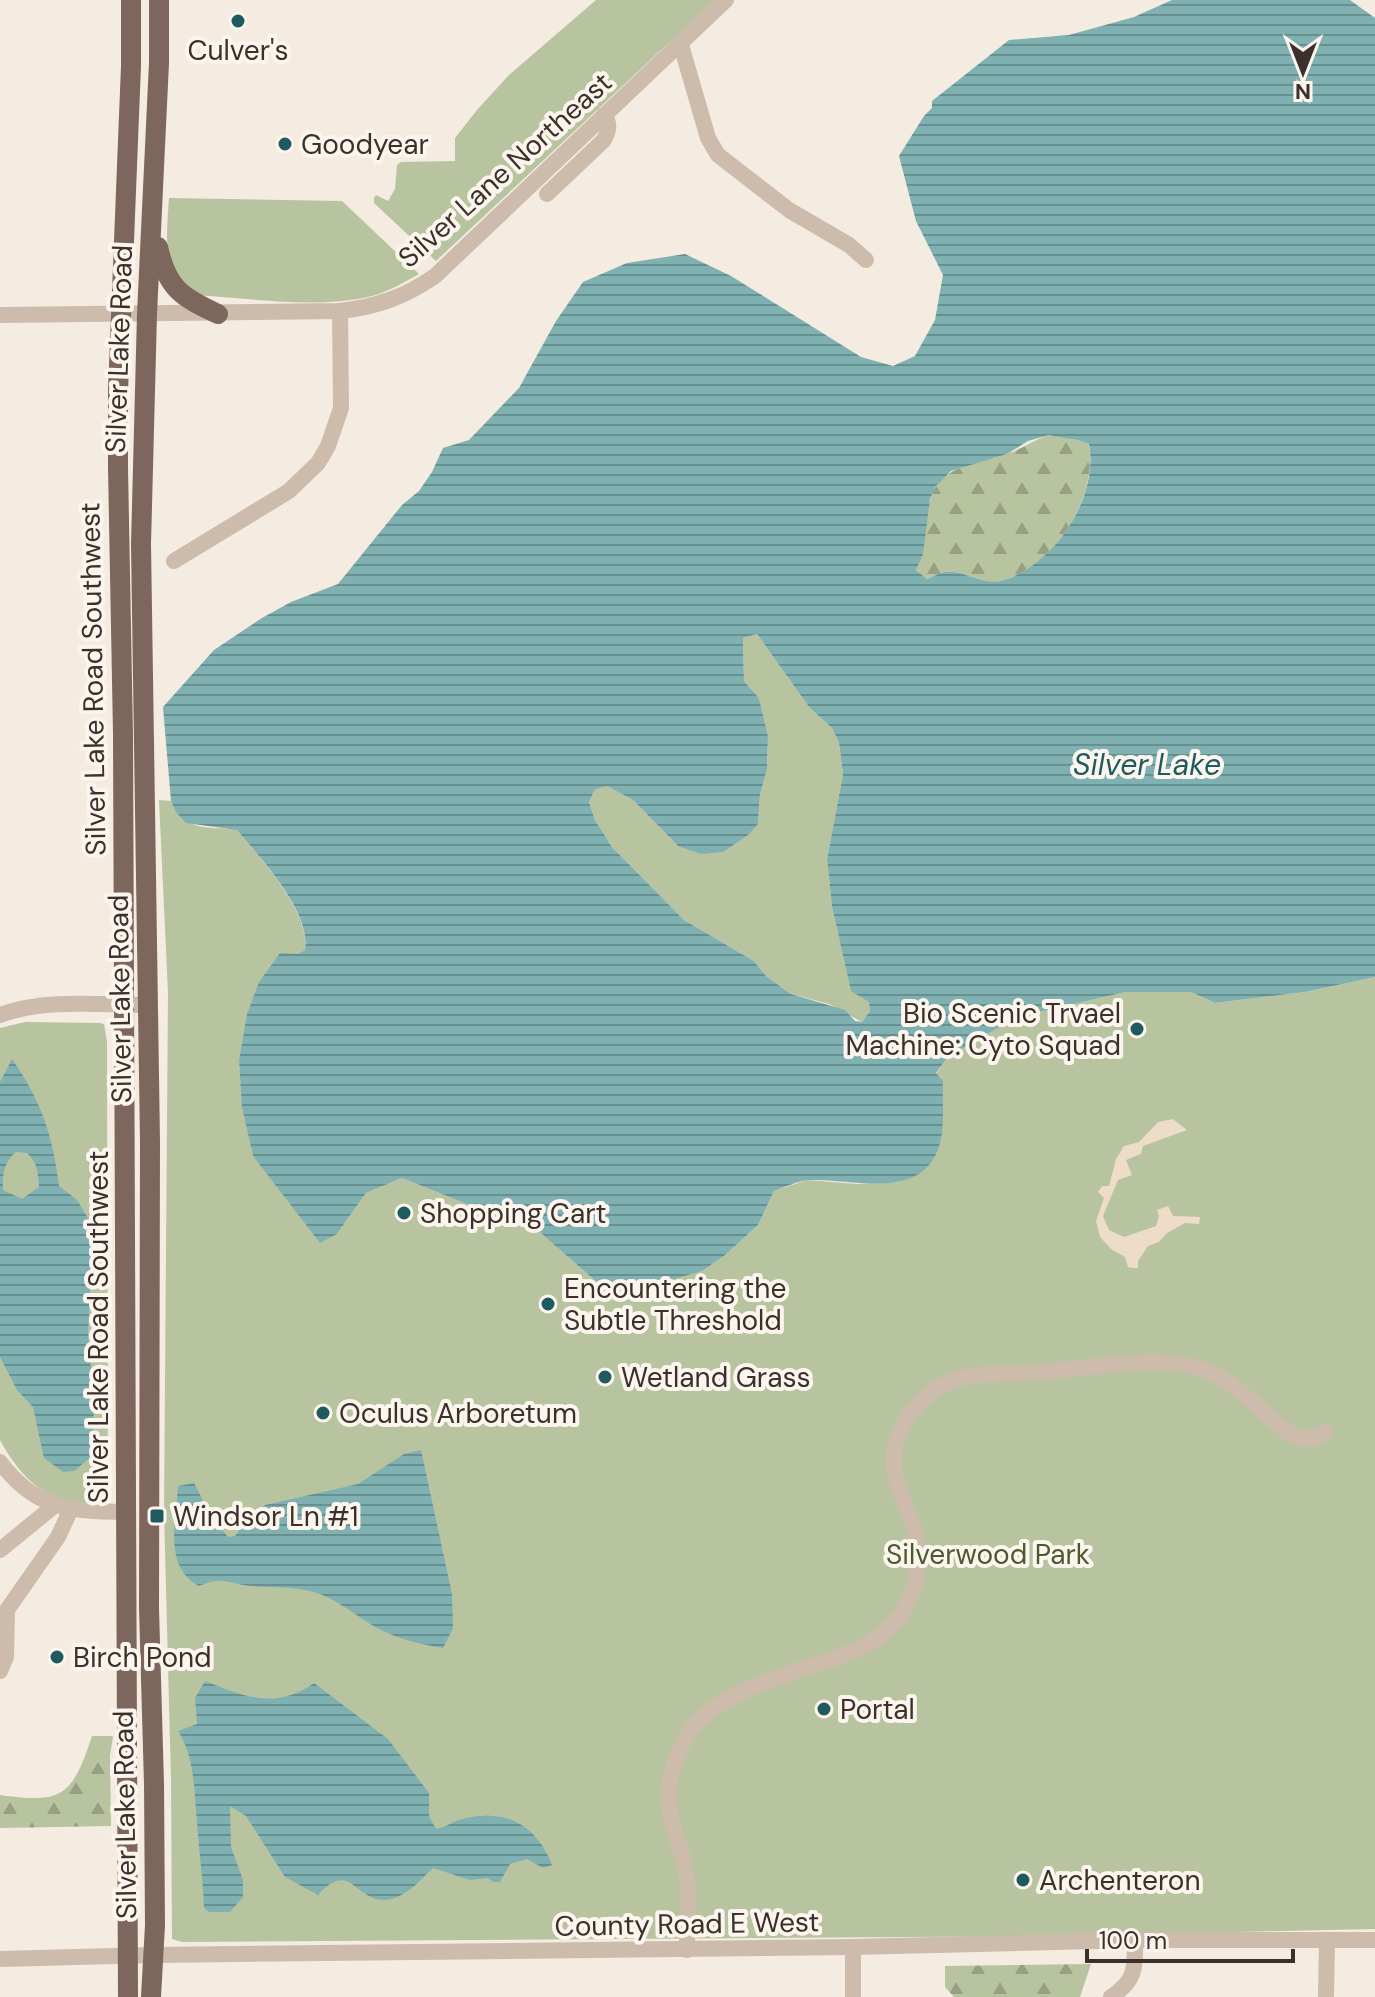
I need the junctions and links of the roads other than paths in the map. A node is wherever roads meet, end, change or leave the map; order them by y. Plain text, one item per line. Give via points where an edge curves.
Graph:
1 (131, 0) edge
2 (159, 0) edge
3 (726, 0) edge
4 (681, 45) junction
5 (604, 115) junction
6 (547, 194) dead end
7 (153, 225) junction
8 (866, 260) dead end
9 (340, 311) junction
10 (122, 314) junction
11 (147, 314) junction
12 (218, 314) junction
13 (0, 315) edge
14 (174, 561) dead end
15 (125, 1005) junction
16 (148, 1005) junction
17 (0, 1015) edge
18 (1325, 1432) dead end
19 (0, 1462) edge
20 (54, 1506) junction
21 (71, 1509) junction
22 (126, 1512) junction
23 (0, 1550) edge
24 (0, 1671) edge
25 (1135, 1940) junction
26 (1375, 1940) edge
27 (1327, 1941) junction
28 (853, 1947) junction
29 (687, 1950) junction
30 (128, 1955) junction
31 (153, 1955) junction
32 (0, 1959) edge
33 (128, 1997) edge
34 (151, 1997) edge
35 (853, 1997) edge
36 (1111, 1997) edge
37 (1326, 1997) edge

1 - 10 main road, Silver Lake Road Southwest
2 - 7 main road, Silver Lake Road
3 - 4 street, Silver Lane Northeast
4 - 5 street, Silver Lane Northeast
4 - 8 street via 708,138 718,155
5 - 6 street via 608,132 603,141
5 - 9 street, Silver Lane Northeast via 435,276 402,296
7 - 11 main road, Silver Lake Road
7 - 12 main road via 168,280 191,302
9 - 12 street, Silver Lane Northeast
9 - 14 street via 341,408 318,463 289,491
10 - 11 street, Silver Lane Northeast
10 - 13 street, Silver Lane Northeast
10 - 15 main road, Silver Lake Road Southwest via 118,467
11 - 12 street, Silver Lane Northeast
11 - 16 main road, Silver Lake Road via 141,659
15 - 16 street
15 - 17 street via 31,1007
15 - 22 main road, Silver Lake Road Southwest
16 - 31 main road, Silver Lake Road
18 - 29 street via 1312,1439 1297,1438 1219,1375 1182,1364 979,1376 933,1390 909,1415 895,1446 895,1474 919,1553 915,1585 902,1614 865,1647 726,1698 699,1720 677,1758 669,1794 686,1872
19 - 20 street via 22,1486
20 - 21 street
20 - 23 street
21 - 22 street
21 - 24 street via 58,1537 7,1610 6,1657
22 - 30 main road, Silver Lake Road Southwest
25 - 27 street, County Road E West
25 - 28 street, County Road E West
25 - 36 street via 1135,1971
26 - 27 street, County Road E West
27 - 37 street
28 - 29 street, County Road E West
28 - 35 street
29 - 31 street, County Road E West
30 - 31 street, County Road E West
30 - 32 street, County Road E West
30 - 33 main road, Silver Lake Road Southwest
31 - 34 main road, Silver Lake Road

